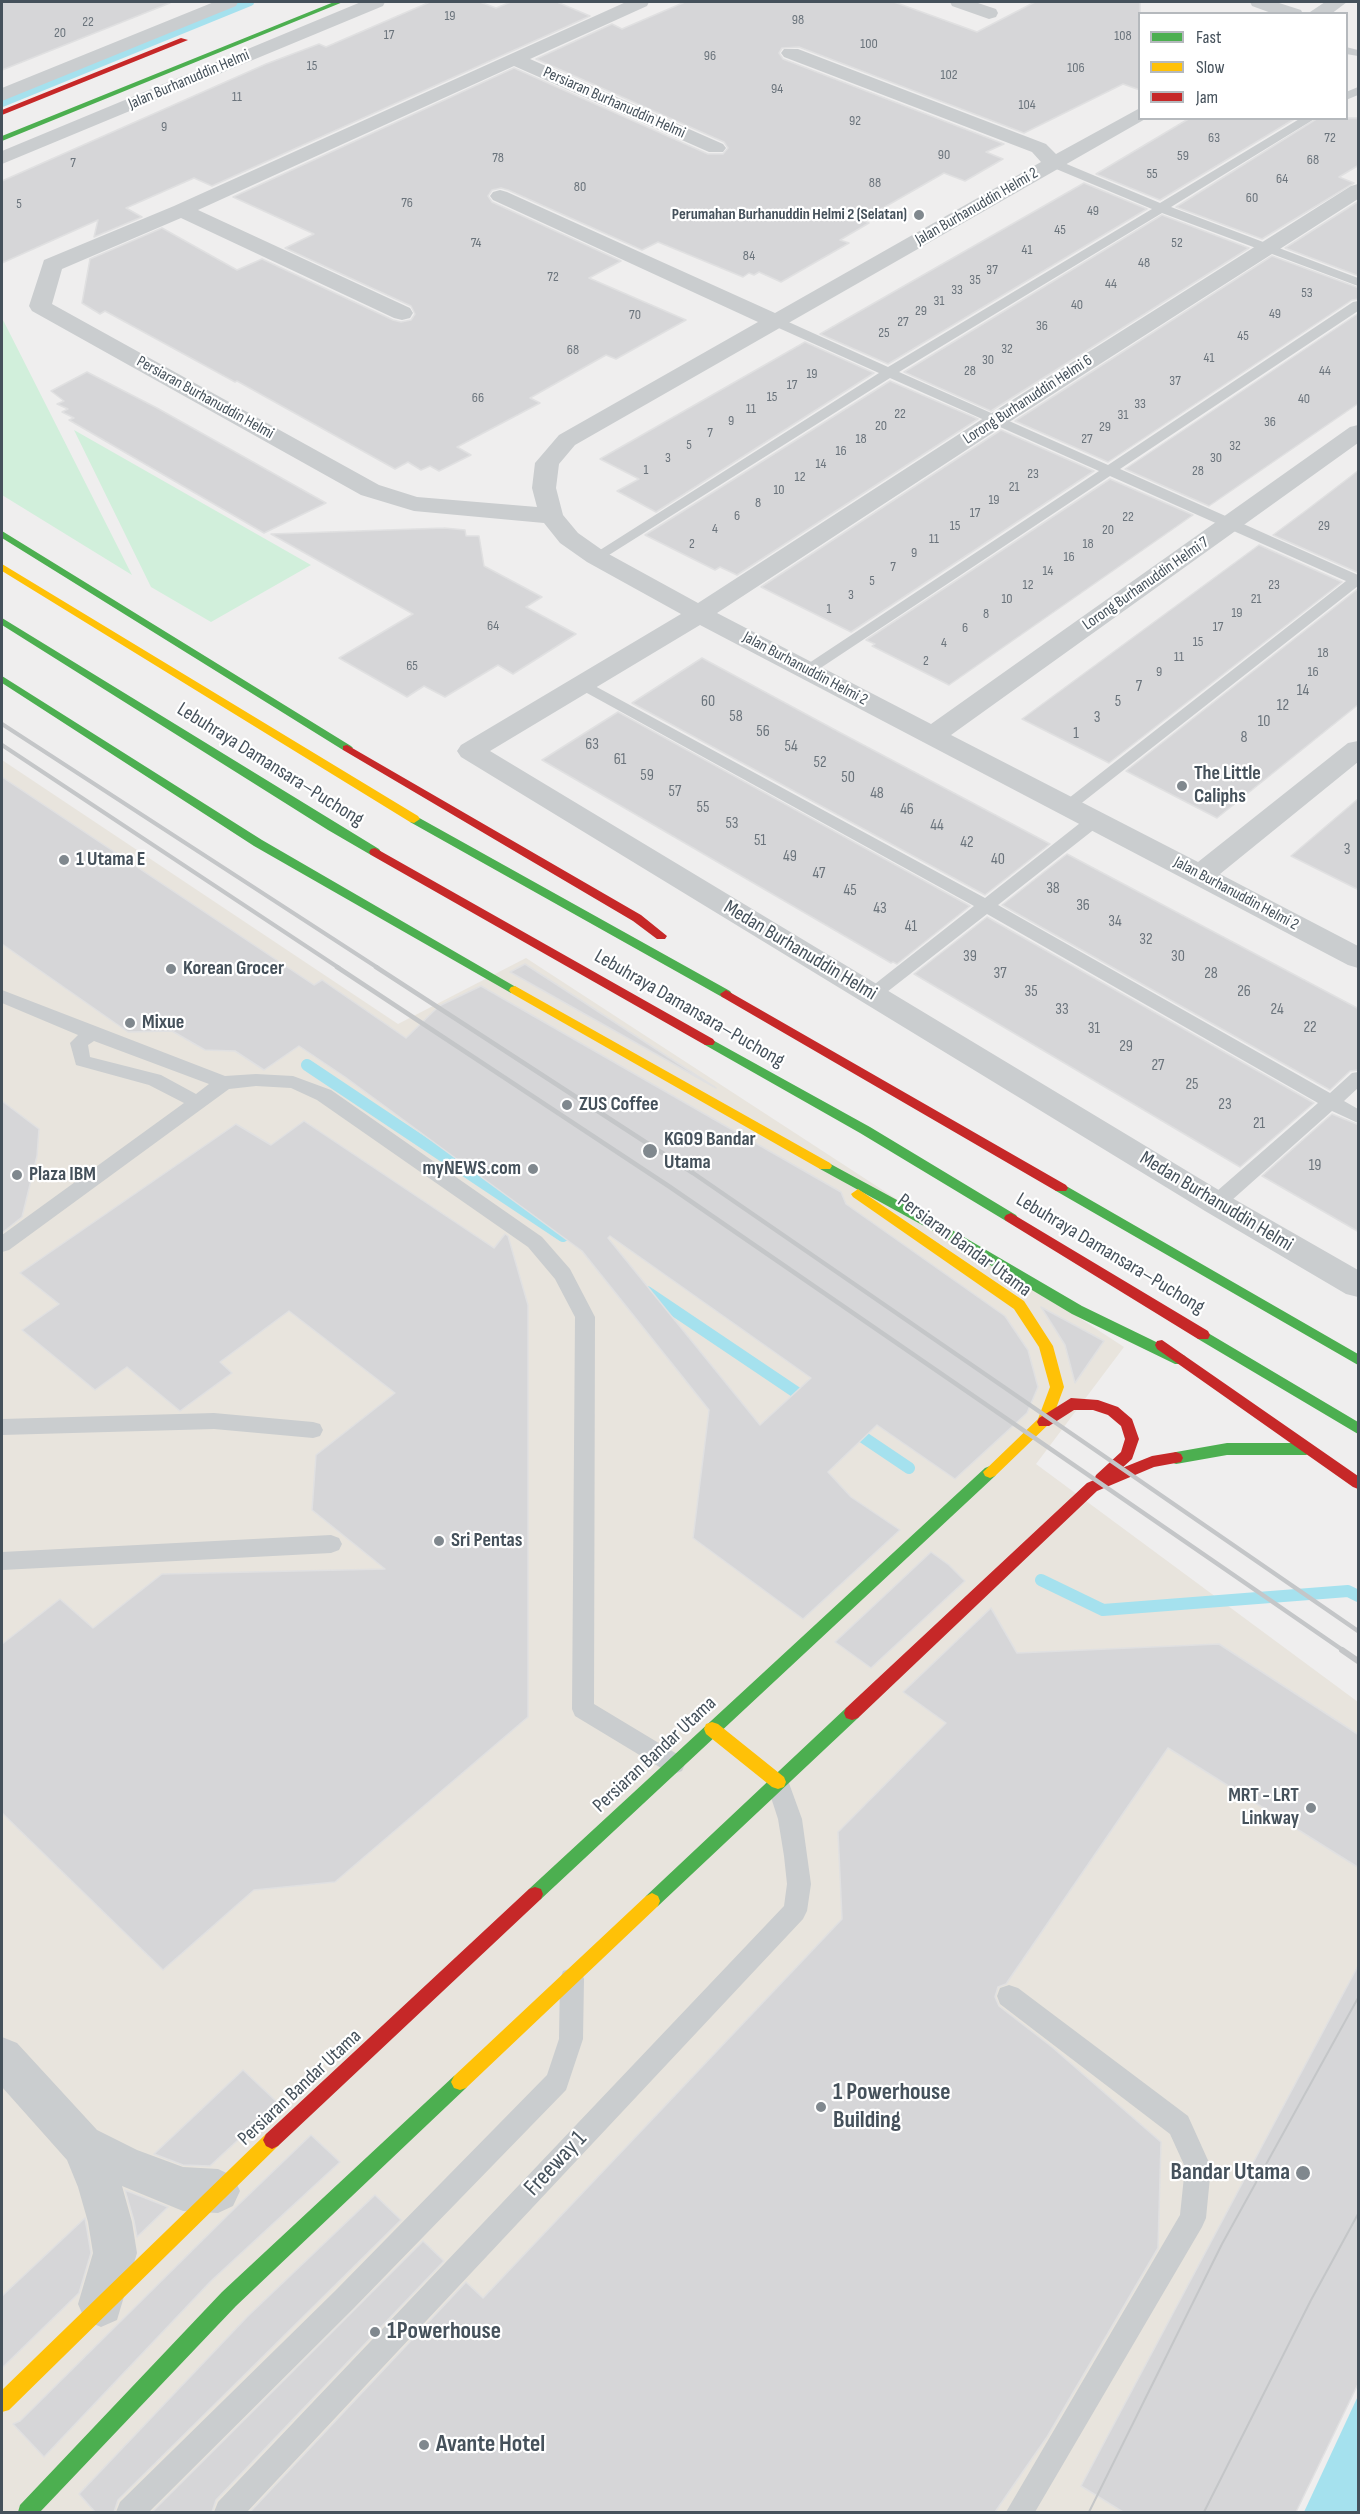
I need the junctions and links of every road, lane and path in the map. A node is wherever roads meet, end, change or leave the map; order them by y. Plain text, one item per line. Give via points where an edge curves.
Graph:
1 (229, 2) edge
2 (339, 2) edge
3 (376, 2) edge
4 (640, 2) edge
5 (959, 2) edge
6 (1259, 2) edge
7 (1338, 2) edge
8 (1288, 12) edge
9 (1320, 12) edge
10 (989, 13) dead end
11 (195, 36) dead end
12 (791, 53) dead end
13 (513, 59) junction
14 (2, 94) edge
15 (2, 113) edge
16 (1138, 115) edge
17 (1307, 120) edge
18 (2, 139) edge
19 (716, 148) dead end
20 (2, 158) edge
21 (1053, 163) junction
22 (1359, 190) edge
23 (500, 196) dead end
24 (1161, 208) junction
25 (181, 210) junction
26 (1266, 248) junction
27 (1359, 282) edge
28 (1359, 305) edge
29 (402, 313) dead end
30 (777, 322) junction
31 (890, 372) junction
32 (995, 421) junction
33 (1359, 432) edge
34 (1112, 470) junction
35 (551, 516) junction
36 (1232, 523) junction
37 (2, 534) edge
38 (596, 557) junction
39 (2, 567) edge
40 (1358, 580) edge
41 (699, 614) junction
42 (2, 621) edge
43 (808, 670) junction
44 (2, 679) edge
45 (582, 684) junction
46 (933, 735) junction
47 (1359, 748) edge
48 (1068, 805) junction
49 (1095, 820) junction
50 (1200, 875) junction
51 (985, 905) junction
52 (673, 945) dead end
53 (1358, 956) edge
54 (691, 959) dead end
55 (872, 995) junction
56 (2, 996) edge
57 (772, 1020) junction
58 (92, 1034) junction
59 (1359, 1078) edge
60 (224, 1083) junction
61 (1330, 1101) junction
62 (197, 1102) junction
63 (1359, 1117) edge
64 (790, 1147) junction
65 (920, 1163) junction
66 (954, 1200) dead end
67 (1216, 1203) junction
68 (2, 1245) edge
69 (1359, 1285) edge
70 (1129, 1318) dead end
71 (1180, 1360) junction
72 (1359, 1360) edge
73 (1044, 1422) junction
74 (2, 1426) edge
75 (1359, 1430) edge
76 (313, 1431) dead end
77 (1306, 1449) junction
78 (1359, 1483) edge
79 (1092, 1487) junction
80 (331, 1544) dead end
81 (2, 1561) edge
82 (712, 1729) junction
83 (674, 1764) junction
84 (778, 1782) junction
85 (572, 1977) junction
86 (1009, 1996) dead end
87 (2, 2057) edge
88 (82, 2145) junction
89 (218, 2191) junction
90 (102, 2304) junction
91 (2, 2403) edge
92 (27, 2512) edge
93 (130, 2512) edge
94 (228, 2512) edge
95 (1020, 2512) edge

1 - 14 street
2 - 18 main road, Jalan Burhanuddin Helmi
3 - 20 street, Jalan Burhanuddin Helmi
4 - 13 street, Persiaran Burhanuddin Helmi
5 - 10 street
6 - 8 street
7 - 9 street
11 - 15 main road, Jalan Burhanuddin Helmi
12 - 21 street, Jalan Burhanuddin Helmi 2 via 1039,148
13 - 19 street, Persiaran Burhanuddin Helmi
13 - 25 street, Persiaran Burhanuddin Helmi
16 - 21 street, Jalan Burhanuddin Helmi 2
17 - 24 lane
21 - 24 lane
21 - 30 street, Jalan Burhanuddin Helmi 2
22 - 26 street, Lorong Burhanuddin Helmi 6
23 - 30 street
24 - 26 lane
24 - 31 lane
25 - 29 street
25 - 35 street, Persiaran Burhanuddin Helmi via 52,265 40,306 370,490 414,504
26 - 27 lane
26 - 32 street, Lorong Burhanuddin Helmi 6
28 - 34 lane
30 - 31 lane
30 - 35 street, Jalan Burhanuddin Helmi 2 via 567,440 547,463 544,488
31 - 32 lane
31 - 38 lane
32 - 34 lane
32 - 41 street, Lorong Burhanuddin Helmi 6
33 - 36 street, Lorong Burhanuddin Helmi 7
34 - 36 lane
34 - 43 lane
35 - 38 street, Jalan Burhanuddin Helmi 2 via 569,538
36 - 40 lane
36 - 46 street, Lorong Burhanuddin Helmi 7
37 - 52 main road via 287,713 637,918
38 - 41 street, Jalan Burhanuddin Helmi 2
39 - 57 main road, Lebuhraya Damansara–Puchong via 385,803
40 - 48 lane
41 - 43 street, Jalan Burhanuddin Helmi 2
41 - 45 street, Medan Burhanuddin Helmi
42 - 65 main road, Lebuhraya Damansara–Puchong via 332,827
43 - 46 street, Jalan Burhanuddin Helmi 2
44 - 64 main road via 258,843
45 - 51 lane
45 - 55 street, Medan Burhanuddin Helmi via 471,751
46 - 48 street, Jalan Burhanuddin Helmi 2
47 - 50 street
48 - 49 street, Jalan Burhanuddin Helmi 2
49 - 50 street, Jalan Burhanuddin Helmi 2
49 - 51 lane
50 - 53 street, Jalan Burhanuddin Helmi 2
51 - 55 lane
51 - 61 lane
54 - 57 main road
55 - 67 street, Medan Burhanuddin Helmi
56 - 58 lane
57 - 72 main road, Lebuhraya Damansara–Puchong
58 - 60 lane
58 - 62 lane via 79,1043 82,1061 155,1080
59 - 61 lane
60 - 62 lane
60 - 83 lane via 293,1082 324,1095 536,1242 563,1274 585,1317 583,1709
61 - 63 lane
61 - 67 lane
62 - 68 lane
64 - 71 main road via 1077,1310
64 - 73 main road, Persiaran Bandar Utama via 1019,1305 1046,1346 1057,1387
65 - 66 main road
65 - 75 main road, Lebuhraya Damansara–Puchong
67 - 69 street, Medan Burhanuddin Helmi
70 - 71 main road
71 - 77 main road
73 - 79 main road via 1071,1404 1093,1404 1113,1411 1126,1423 1132,1439 1127,1455
73 - 82 main road, Persiaran Bandar Utama
74 - 76 lane via 214,1421
77 - 78 main road
77 - 79 main road via 1227,1449 1152,1462
79 - 84 main road
80 - 81 lane
82 - 83 main road, Persiaran Bandar Utama
82 - 84 main road
83 - 89 main road, Persiaran Bandar Utama
84 - 85 main road
84 - 94 lane, Freeway 1 via 790,1819 799,1884 795,1911
85 - 92 main road via 229,2299
85 - 93 lane via 571,2039 557,2082
86 - 95 lane via 1179,2125 1198,2166 1193,2218
87 - 88 street
88 - 89 street via 183,2189
88 - 90 street via 100,2187 115,2253
89 - 90 main road, Persiaran Bandar Utama
90 - 91 main road, Persiaran Bandar Utama

